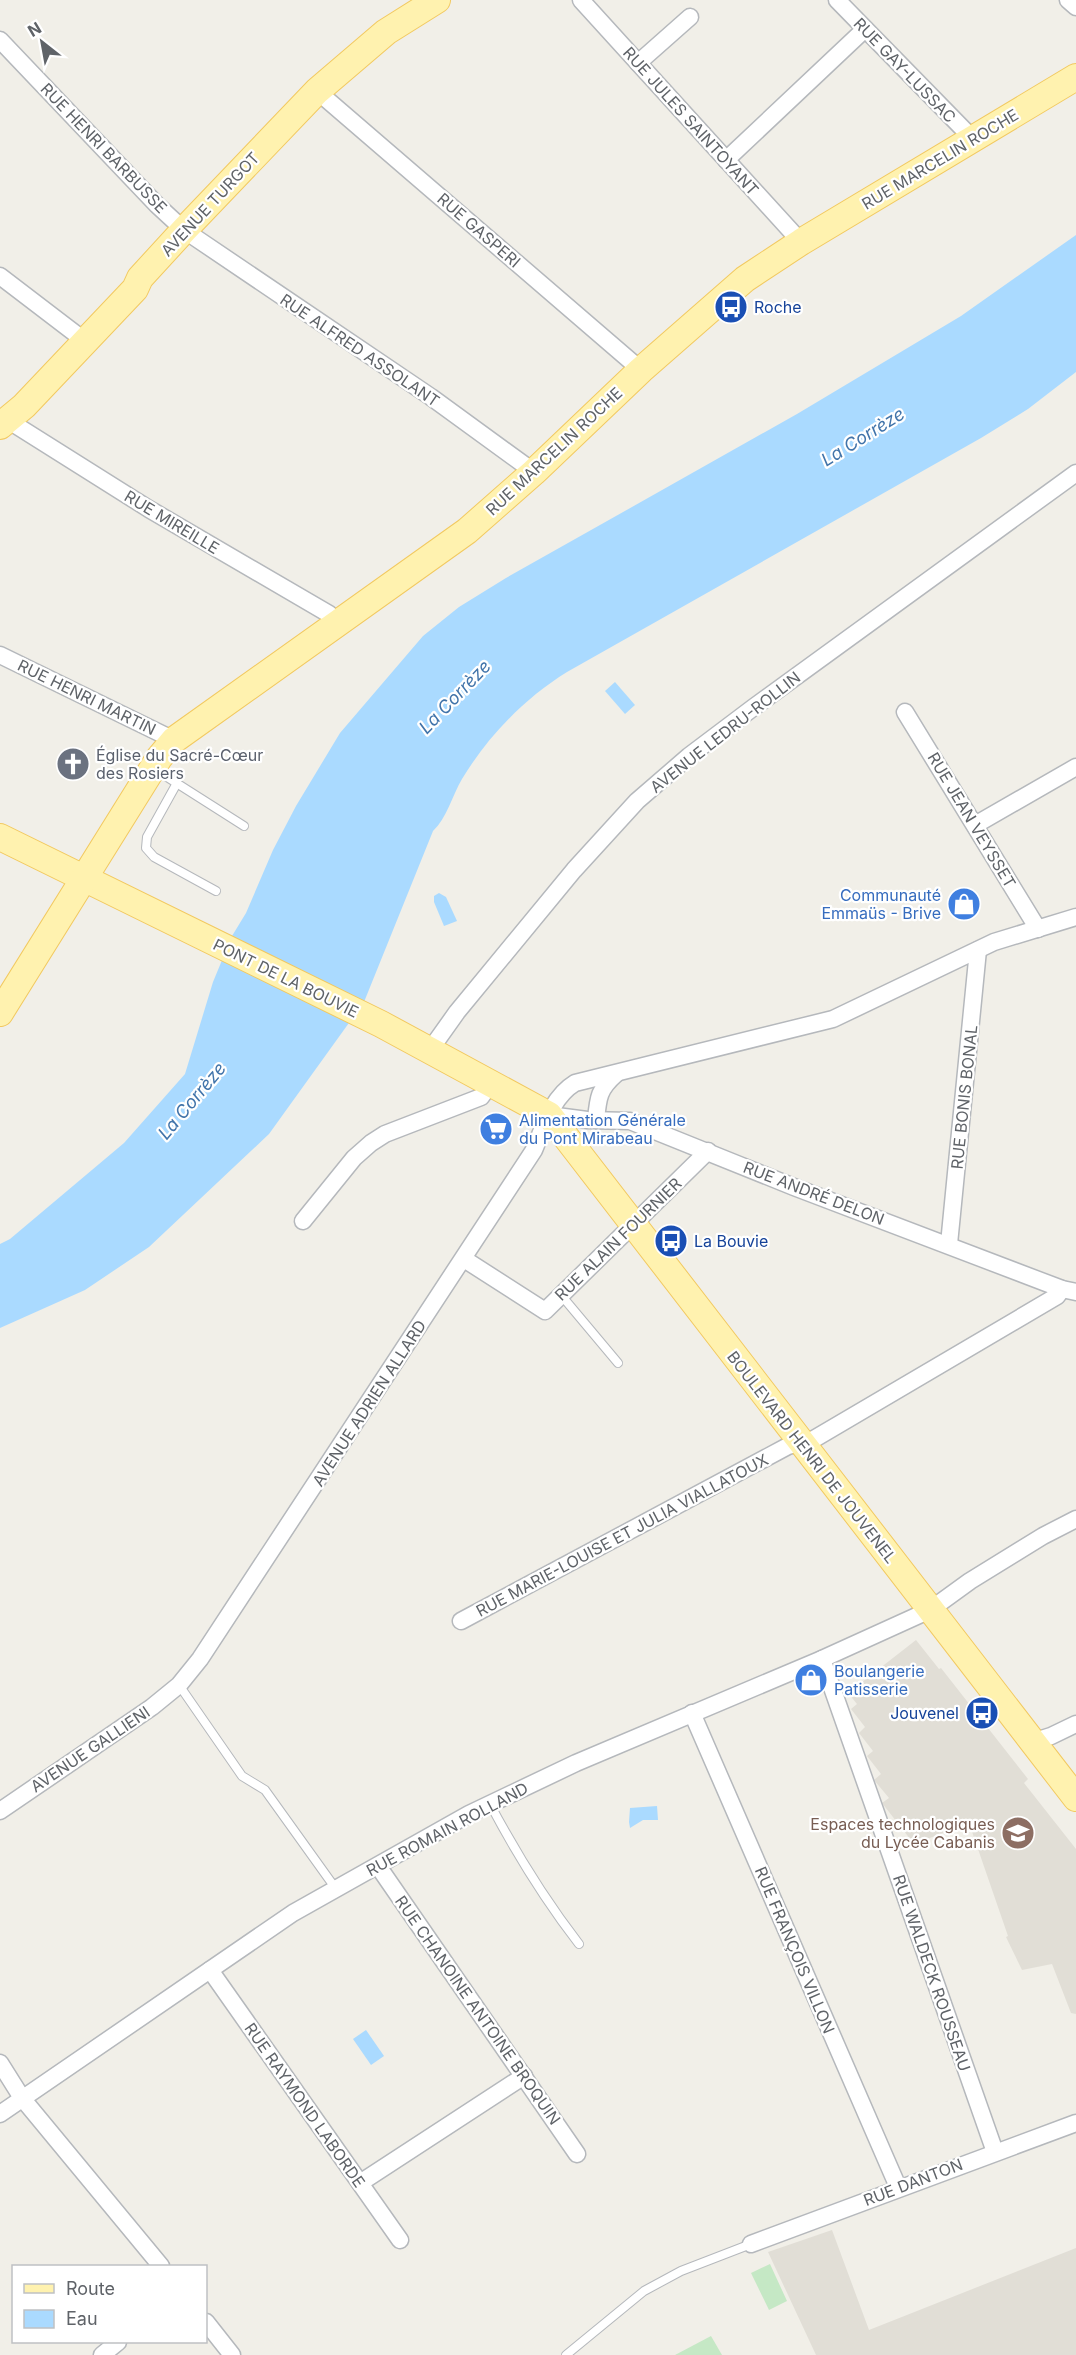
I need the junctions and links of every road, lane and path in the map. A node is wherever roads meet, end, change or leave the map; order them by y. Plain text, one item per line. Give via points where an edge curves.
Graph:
1 (437, 0) edge
2 (581, 0) edge
3 (837, 0) edge
4 (1068, 0) edge
5 (1076, 7) edge
6 (690, 17) dead end
7 (865, 28) junction
8 (0, 40) edge
9 (638, 63) junction
10 (1076, 77) edge
11 (317, 91) junction
12 (974, 140) junction
13 (726, 160) junction
14 (184, 230) junction
15 (801, 242) junction
16 (0, 276) edge
17 (85, 341) junction
18 (641, 370) junction
19 (3, 423) edge
20 (534, 472) junction
21 (1076, 473) edge
22 (338, 622) junction
23 (0, 655) edge
24 (905, 712) dead end
25 (174, 740) junction
26 (1076, 767) edge
27 (153, 768) junction
28 (177, 783) junction
29 (975, 825) junction
30 (244, 826) dead end
31 (0, 837) edge
32 (84, 880) junction
33 (216, 891) dead end
34 (1076, 917) edge
35 (1038, 929) junction
36 (978, 950) junction
37 (0, 1012) edge
38 (430, 1050) junction
39 (617, 1073) junction
40 (491, 1083) junction
41 (549, 1115) junction
42 (596, 1120) junction
43 (708, 1151) junction
44 (303, 1221) dead end
45 (632, 1225) junction
46 (949, 1244) junction
47 (464, 1259) junction
48 (1069, 1290) edge
49 (561, 1295) junction
50 (618, 1363) dead end
51 (801, 1443) junction
52 (1076, 1519) edge
53 (930, 1610) junction
54 (461, 1621) dead end
55 (822, 1659) junction
56 (179, 1685) junction
57 (692, 1713) junction
58 (1071, 1731) edge
59 (1032, 1742) junction
60 (1076, 1798) edge
61 (490, 1804) junction
62 (0, 1811) edge
63 (378, 1866) junction
64 (336, 1889) junction
65 (579, 1944) dead end
66 (210, 1970) junction
67 (0, 2063) edge
68 (524, 2076) junction
69 (22, 2098) junction
70 (0, 2114) edge
71 (1076, 2123) edge
72 (994, 2152) junction
73 (577, 2154) dead end
74 (360, 2183) junction
75 (898, 2187) junction
76 (400, 2240) dead end
77 (751, 2244) joint
78 (160, 2265) edge
79 (207, 2323) edge
80 (117, 2343) edge
81 (102, 2355) edge
82 (232, 2355) edge
83 (566, 2355) edge

1 - 11 main road, AVENUE TURGOT via 386,32
2 - 9 street, RUE JULES SAINTOYANT
3 - 7 street, RUE GAY-LUSSAC
4 - 5 street
6 - 9 street
7 - 12 street, RUE GAY-LUSSAC
7 - 13 street
8 - 14 street, RUE HENRI BARBUSSE
9 - 13 street, RUE JULES SAINTOYANT
10 - 12 main road, RUE MARCELIN ROCHE
11 - 14 main road, AVENUE TURGOT
11 - 18 street, RUE GASPERI
12 - 15 main road, RUE MARCELIN ROCHE
13 - 15 street, RUE JULES SAINTOYANT
14 - 17 main road, AVENUE TURGOT via 140,278 135,290
14 - 20 street, RUE ALFRED ASSOLANT via 431,397
15 - 18 main road, RUE MARCELIN ROCHE via 745,279
16 - 17 street
17 - 19 main road, AVENUE TURGOT
18 - 20 main road, RUE MARCELIN ROCHE
19 - 22 street, RUE MIREILLE
20 - 22 main road, RUE MARCELIN ROCHE via 467,531
21 - 38 street, AVENUE LEDRU-ROLLIN via 754,707 637,801 574,870
22 - 25 main road, RUE MARCELIN ROCHE
23 - 25 street, RUE HENRI MARTIN
24 - 29 street, RUE JEAN VEYSSET
25 - 27 main road, RUE MARCELIN ROCHE
26 - 29 street
27 - 28 lane
27 - 32 main road, RUE MARCELIN ROCHE
28 - 30 lane
28 - 33 lane via 147,837 146,848 154,858
29 - 35 street, RUE JEAN VEYSSET
31 - 32 main road, PONT DE LA BOUVIE
32 - 37 main road, RUE MARCELIN ROCHE
32 - 38 main road, PONT DE LA BOUVIE
34 - 35 street, AVENUE ADRIEN ALLARD
35 - 36 street, AVENUE ADRIEN ALLARD
36 - 39 street, AVENUE ADRIEN ALLARD via 833,1019
36 - 46 street, RUE BONIS BONAL
38 - 40 main road, PONT DE LA BOUVIE
39 - 41 street, AVENUE ADRIEN ALLARD via 575,1083 564,1090
39 - 42 street via 602,1086
40 - 41 main road, PONT DE LA BOUVIE
40 - 44 street via 482,1098 385,1134 371,1143
41 - 42 street, RUE ANDRÉ DELON
41 - 45 main road, BOULEVARD HENRI DE JOUVENEL
41 - 47 street, AVENUE ADRIEN ALLARD via 534,1150
42 - 43 street, RUE ANDRÉ DELON via 630,1121
43 - 45 street, RUE ALAIN FOURNIER
43 - 46 street, RUE ANDRÉ DELON
45 - 49 street, RUE ALAIN FOURNIER
45 - 51 main road, BOULEVARD HENRI DE JOUVENEL
46 - 48 street, RUE ANDRÉ DELON
47 - 49 street, RUE ALAIN FOURNIER via 545,1311
47 - 56 street, AVENUE ADRIEN ALLARD
48 - 51 street, RUE MARIE-LOUISE ET JULIA VIALLATOUX
49 - 50 lane
51 - 53 main road, BOULEVARD HENRI DE JOUVENEL
51 - 54 street, RUE MARIE-LOUISE ET JULIA VIALLATOUX via 788,1446
52 - 53 street, RUE ROMAIN ROLLAND via 970,1581
53 - 55 street, RUE ROMAIN ROLLAND
53 - 59 main road, BOULEVARD HENRI DE JOUVENEL
55 - 57 street, RUE ROMAIN ROLLAND
55 - 72 street, RUE WALDECK ROUSSEAU
56 - 62 street, AVENUE GALLIENI
56 - 64 lane via 242,1776 264,1790
57 - 61 street, RUE ROMAIN ROLLAND
57 - 75 street, RUE FRANÇOIS VILLON
58 - 59 street
59 - 60 main road, BOULEVARD HENRI DE JOUVENEL
61 - 63 street, RUE ROMAIN ROLLAND
61 - 65 lane via 558,1917
63 - 64 street, RUE ROMAIN ROLLAND
63 - 68 street, RUE CHANOINE ANTOINE BROQUIN
64 - 66 street, RUE ROMAIN ROLLAND via 293,1913
66 - 69 street, RUE ROMAIN ROLLAND
66 - 74 street, RUE RAYMOND LABORDE
67 - 69 street
68 - 73 street, RUE CHANOINE ANTOINE BROQUIN
68 - 74 street
69 - 70 street, RUE ROMAIN ROLLAND
69 - 78 street
71 - 72 street, RUE DANTON
72 - 75 street, RUE DANTON
74 - 76 street, RUE RAYMOND LABORDE
75 - 77 street, RUE DANTON
77 - 83 lane via 681,2271 645,2291
79 - 82 street
80 - 81 street

